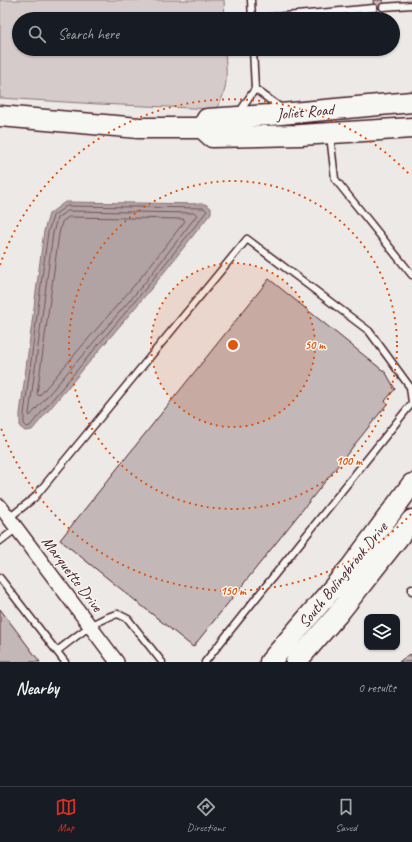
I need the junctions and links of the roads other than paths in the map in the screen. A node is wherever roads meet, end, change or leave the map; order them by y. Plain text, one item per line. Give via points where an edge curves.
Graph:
1 (251, 0) edge
2 (412, 5) edge
3 (383, 7) dead end
4 (374, 8) dead end
5 (252, 12) edge
6 (330, 12) edge
7 (253, 56) edge
8 (255, 89) junction
9 (412, 102) edge
10 (290, 114) junction
11 (0, 116) edge
12 (235, 117) junction
13 (202, 128) junction
14 (412, 128) edge
15 (330, 134) junction
16 (412, 275) edge
17 (412, 484) edge
18 (0, 506) edge
19 (412, 520) edge
20 (13, 523) junction
21 (0, 541) edge
22 (0, 578) edge
23 (90, 626) junction
24 (57, 651) junction
25 (65, 662) edge
26 (117, 662) edge
27 (162, 662) edge
28 (205, 662) edge
29 (270, 662) edge
30 (296, 662) edge

1 - 5 lane
2 - 3 lane
4 - 6 lane
7 - 8 lane
8 - 10 lane
8 - 12 lane
9 - 10 main road, Joliet Road
10 - 12 main road, Joliet Road
11 - 13 main road, Joliet Road via 139,128
12 - 13 main road, Joliet Road via 207,119
13 - 15 main road, Joliet Road via 212,137
14 - 15 main road, Joliet Road
15 - 16 lane via 335,179
17 - 29 main road, South Bolingbrook Drive via 351,567
18 - 20 street, Marquette Drive
19 - 30 main road, South Bolingbrook Drive via 338,614
20 - 21 lane
20 - 23 street, Marquette Drive
20 - 28 lane via 247,239 369,331 410,387 412,403
22 - 24 lane
23 - 24 lane
23 - 26 street, Marquette Drive
23 - 27 lane via 118,614 128,619
24 - 25 lane

